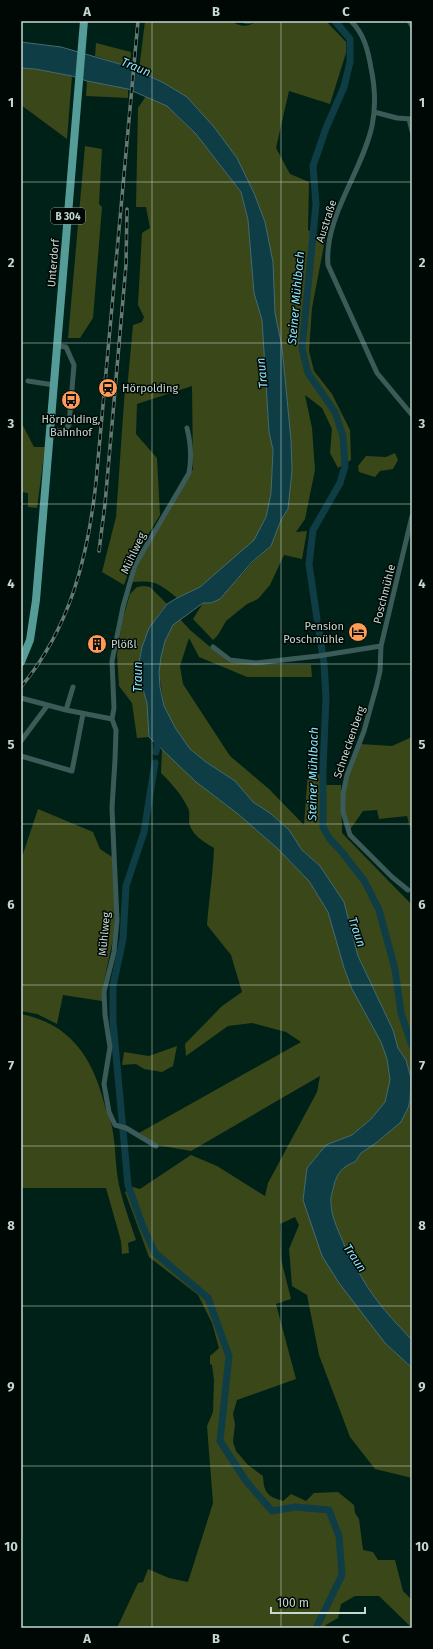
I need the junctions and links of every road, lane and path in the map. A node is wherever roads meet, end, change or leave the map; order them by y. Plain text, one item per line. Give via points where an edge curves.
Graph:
1 (84, 21) edge
2 (245, 21) edge
3 (250, 21) edge
4 (351, 21) edge
5 (408, 21) edge
6 (412, 26) edge
7 (374, 112) junction
8 (410, 119) edge
9 (412, 131) edge
10 (58, 346) junction
11 (28, 381) dead end
12 (54, 385) junction
13 (412, 414) edge
14 (187, 428) dead end
15 (50, 430) junction
16 (412, 516) edge
17 (381, 646) junction
18 (214, 648) dead end
19 (21, 662) edge
20 (73, 687) dead end
21 (21, 698) edge
22 (47, 706) junction
23 (66, 710) junction
24 (83, 714) junction
25 (112, 719) junction
26 (21, 741) edge
27 (21, 756) edge
28 (408, 890) dead end
29 (156, 1146) dead end

1 - 10 main road, Unterdorf / B 304
2 - 3 street
4 - 7 street, Austraße via 362,35 367,49 374,82
5 - 6 street
7 - 8 street
7 - 13 street, Austraße via 366,147 334,223 327,252 328,265 376,373
8 - 9 street
10 - 12 main road, Unterdorf / B 304
10 - 15 street via 66,347 74,365 69,425 63,431
11 - 12 street
12 - 15 main road, Unterdorf / B 304
14 - 25 street, Mühlweg via 192,458 189,473 135,565 123,607 112,661
15 - 19 main road, Unterdorf / B 304 via 34,618 30,640
16 - 17 street, Poschmühle
17 - 18 street via 256,663 230,660
17 - 28 street, Schneckenberg via 380,671 364,731 347,775 343,812 350,835 392,878
20 - 23 street
21 - 22 street
22 - 23 street
22 - 26 street
23 - 24 street
24 - 25 street
24 - 27 street via 72,771
25 - 29 street, Mühlweg via 116,730 112,808 116,920 114,952 104,992 110,1047 104,1084 109,1112 115,1125 126,1128

